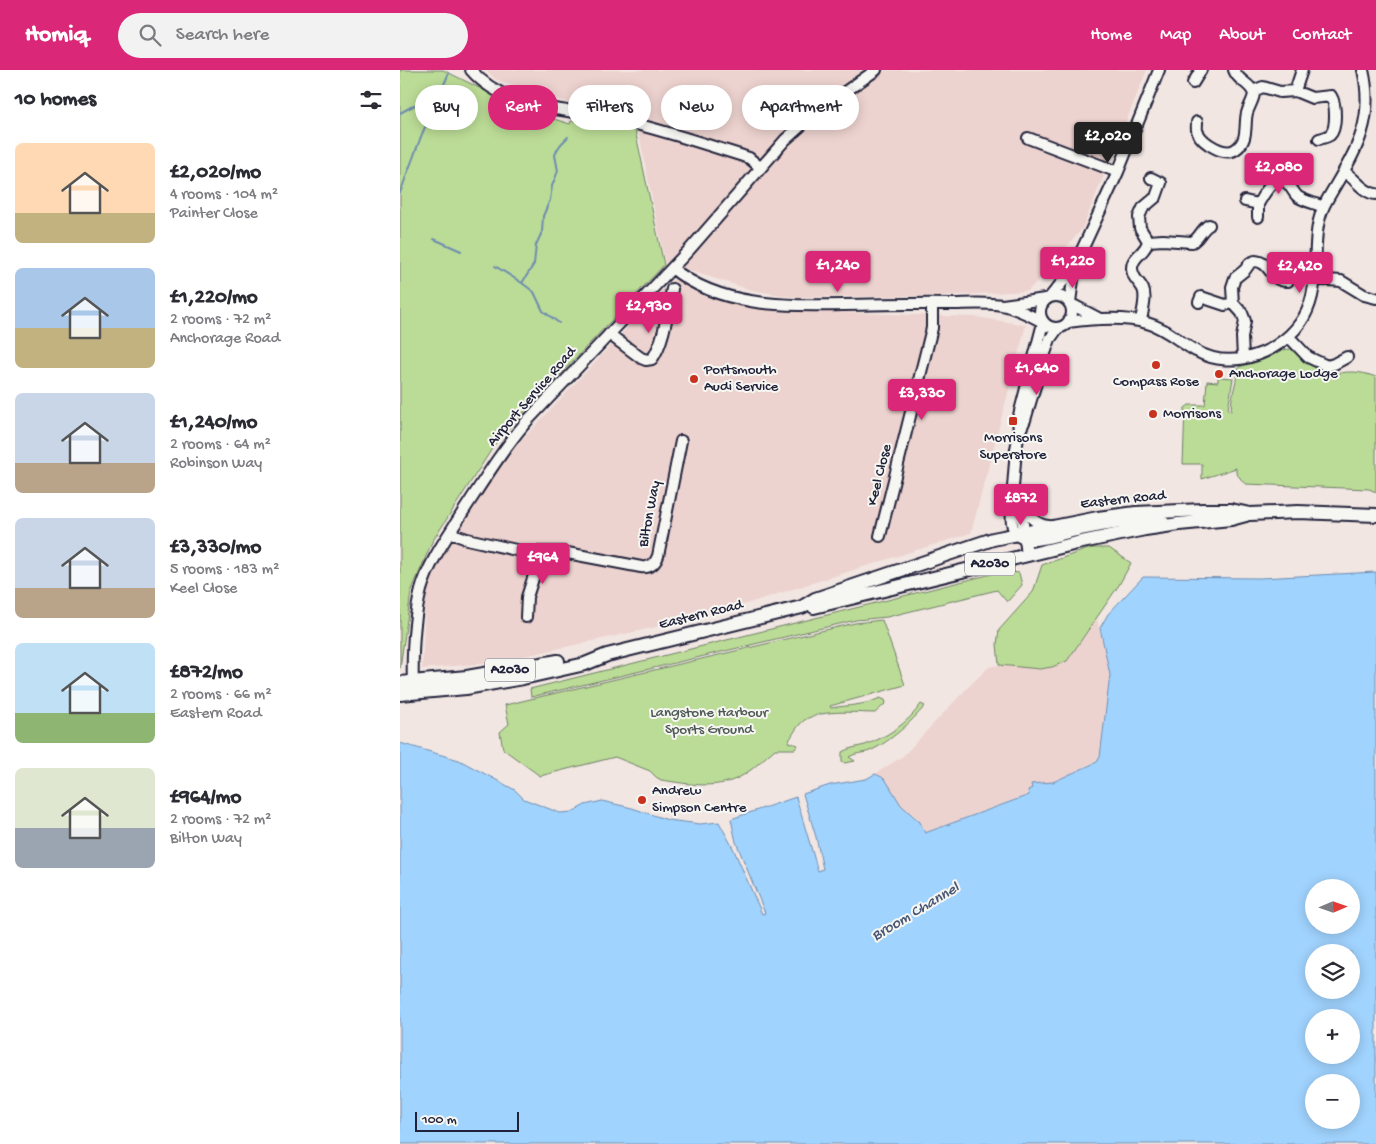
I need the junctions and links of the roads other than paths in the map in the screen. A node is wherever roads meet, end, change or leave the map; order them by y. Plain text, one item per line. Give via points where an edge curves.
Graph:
1 (471, 70) edge
2 (876, 70) edge
3 (1159, 70) edge
4 (1234, 70) edge
5 (1302, 70) edge
6 (1364, 70) edge
7 (1295, 90) junction
8 (1253, 91) junction
9 (1374, 121) edge
10 (1197, 122) dead end
11 (1028, 138) dead end
12 (1319, 139) dead end
13 (760, 167) junction
14 (1118, 172) junction
15 (1346, 173) junction
16 (1159, 179) dead end
17 (1376, 194) edge
18 (1245, 201) dead end
19 (1258, 204) junction
20 (1323, 206) junction
21 (1258, 217) dead end
22 (1209, 225) dead end
23 (1148, 241) junction
24 (1075, 266) junction
25 (672, 268) junction
26 (1314, 279) junction
27 (1288, 281) dead end
28 (672, 290) dead end
29 (1048, 297) junction
30 (1376, 298) edge
31 (1199, 302) dead end
32 (1070, 303) junction
33 (1234, 303) junction
34 (932, 304) junction
35 (1002, 305) junction
36 (1098, 318) junction
37 (1141, 321) junction
38 (1042, 322) junction
39 (1068, 322) junction
40 (1058, 328) junction
41 (609, 334) junction
42 (1289, 337) junction
43 (1346, 357) dead end
44 (1243, 358) junction
45 (1019, 433) junction
46 (680, 441) dead end
47 (1014, 494) junction
48 (1250, 514) junction
49 (1376, 515) edge
50 (1179, 524) junction
51 (1049, 526) junction
52 (450, 533) junction
53 (1021, 535) junction
54 (880, 536) dead end
55 (538, 553) junction
56 (1027, 555) junction
57 (802, 606) junction
58 (526, 617) dead end
59 (400, 683) edge
60 (413, 688) junction
61 (400, 694) edge

1 - 13 street via 488,85 517,99 633,123 749,158
2 - 13 street, Airport Service Road via 815,113
3 - 14 street
4 - 8 street
5 - 7 street
6 - 9 street
7 - 8 street via 1280,92 1263,87
7 - 12 street via 1312,98 1333,98 1336,109 1332,133
8 - 10 street via 1247,129 1237,148 1225,151 1208,144 1198,134
9 - 15 street via 1364,145
11 - 14 street
13 - 25 street, Airport Service Road
14 - 24 street
15 - 17 street via 1365,191
15 - 20 street
16 - 23 street via 1156,197 1143,208 1139,217 1140,228
18 - 19 street
19 - 20 street via 1268,188 1282,181 1298,197
19 - 21 street
20 - 26 street via 1317,225
22 - 23 street via 1192,242
23 - 37 street via 1132,266 1134,278 1144,294
24 - 29 street
24 - 32 street
25 - 34 street via 696,284 763,304
25 - 41 street, Airport Service Road
26 - 30 street via 1341,281 1364,295
26 - 42 street via 1308,309
27 - 33 street via 1276,278 1262,262 1253,261 1232,284
28 - 41 street via 661,338 652,359 641,358
29 - 32 street via 1061,297
29 - 35 street
29 - 38 street via 1040,309
31 - 33 street via 1201,297 1225,305
32 - 36 street
32 - 39 street via 1072,312
33 - 44 street via 1245,321
34 - 35 street
34 - 54 street, Keel Close via 932,328
35 - 38 street
36 - 37 street
36 - 39 street
37 - 44 street via 1167,332 1202,354
38 - 40 street
38 - 45 street via 1018,419
39 - 40 street
40 - 45 street via 1044,354 1026,420
41 - 52 street, Airport Service Road via 507,444
42 - 43 street via 1308,357 1327,366
42 - 44 street via 1264,352
45 - 47 street via 1013,474
46 - 55 street, Bilton Way via 658,556 653,565 646,568 562,552
47 - 51 street via 1031,518 1040,525
47 - 53 street via 1012,516
48 - 49 main road, Eastern Road / A2030
48 - 50 main road, Eastern Road / A2030
48 - 51 main road, Eastern Road / A2030 via 1231,510 1144,512
50 - 53 street via 1146,521 1040,539
50 - 56 main road, Eastern Road / A2030 via 1102,537
51 - 53 main road, Eastern Road / A2030
52 - 55 street, Bilton Way
52 - 60 street, Airport Service Road via 430,565 422,589 415,628
53 - 56 street
53 - 57 main road, Eastern Road / A2030 via 949,553
55 - 58 street via 527,597
56 - 57 main road, Eastern Road / A2030 via 817,607
57 - 60 main road, Eastern Road / A2030 via 523,678 466,688
59 - 60 main road, Eastern Road / A2030
60 - 61 main road, Eastern Road / A2030

